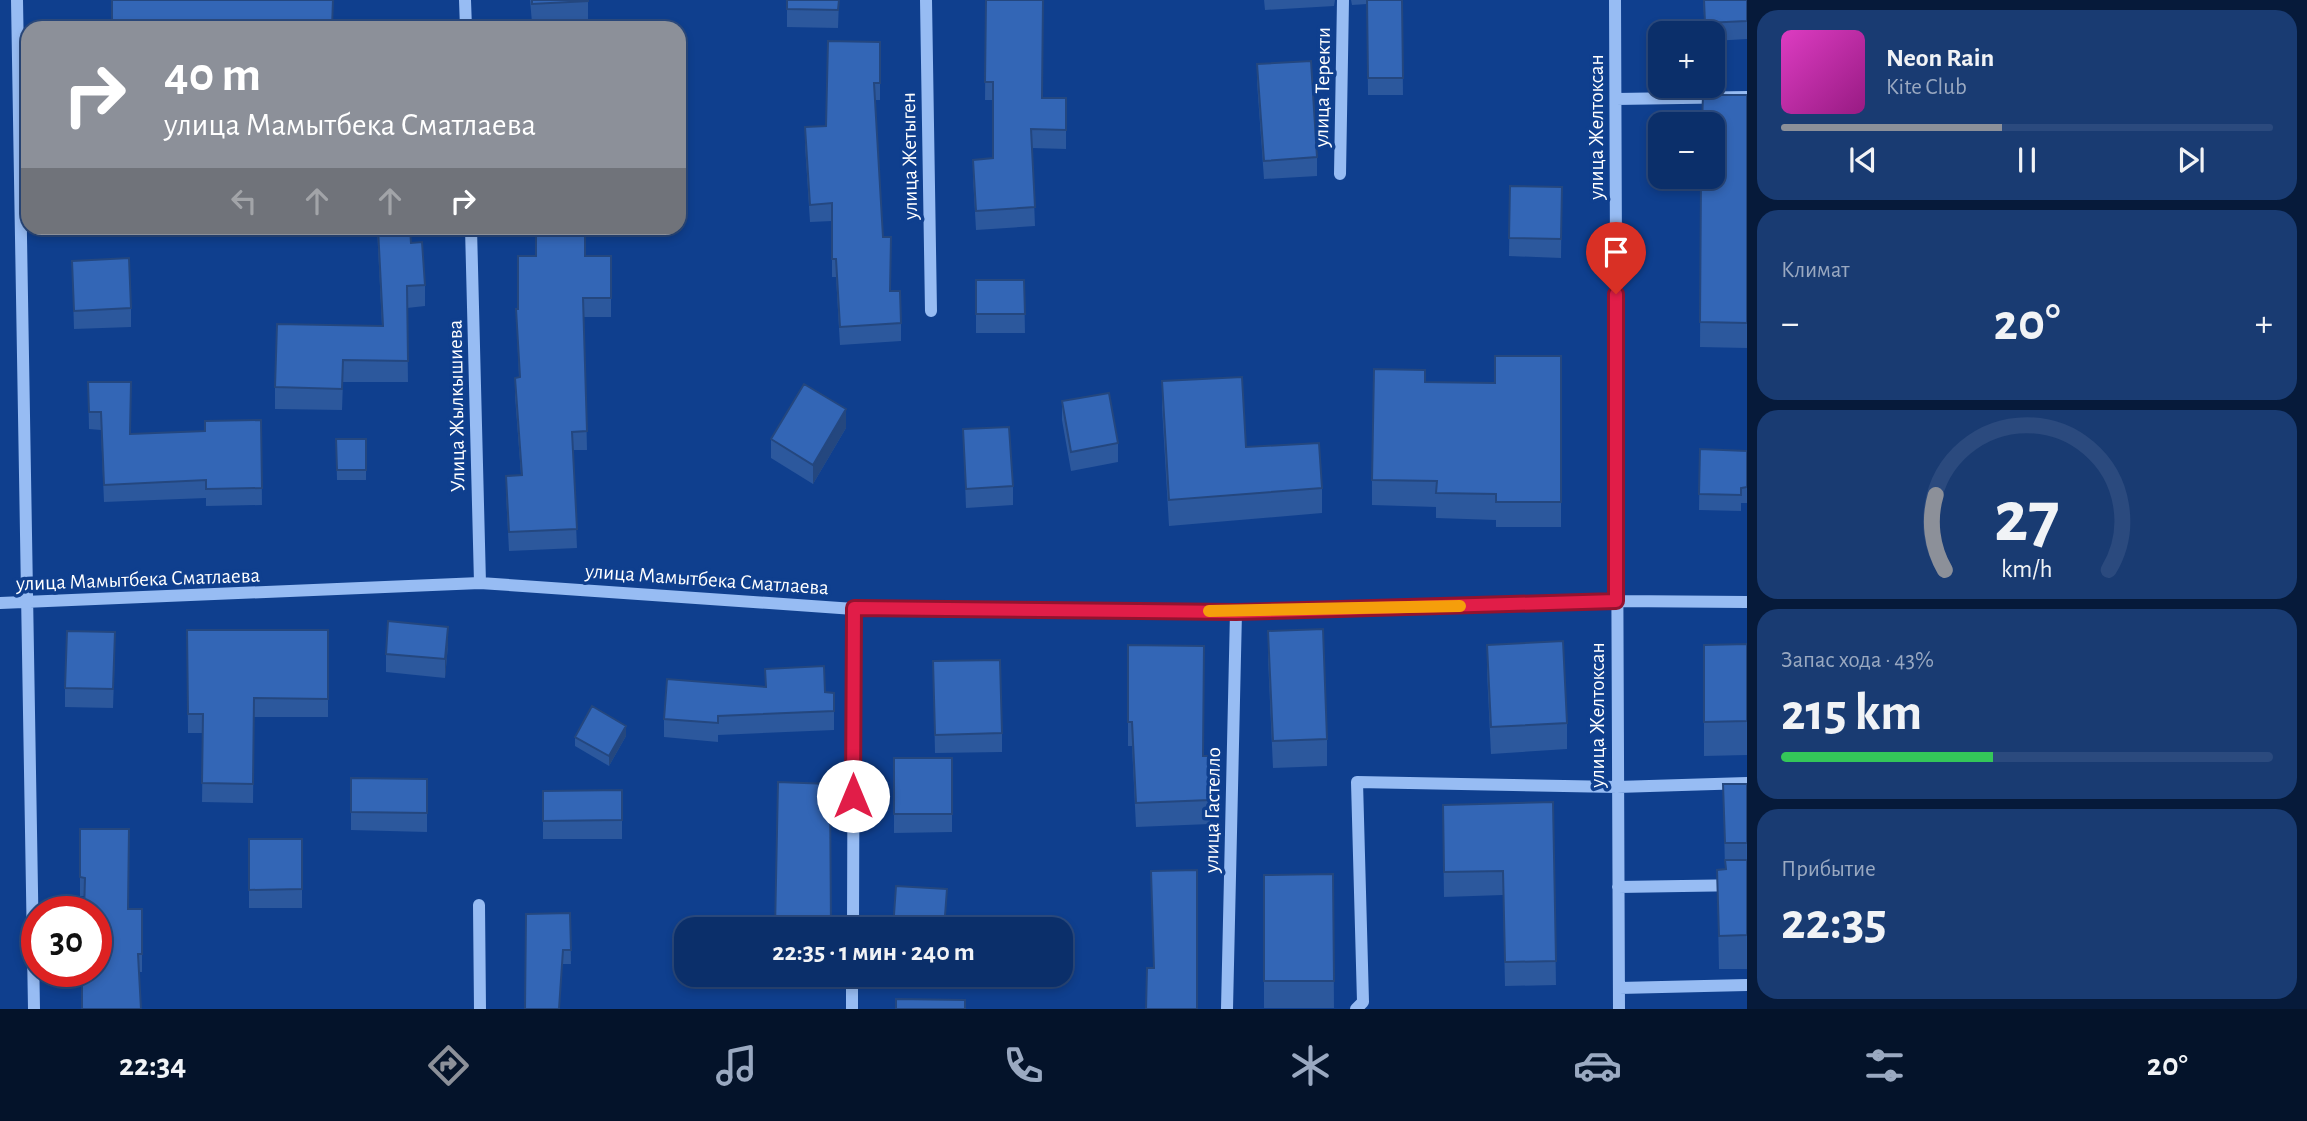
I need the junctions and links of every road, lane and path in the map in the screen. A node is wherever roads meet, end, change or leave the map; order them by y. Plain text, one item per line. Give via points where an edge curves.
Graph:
1 (17, 0) edge
2 (465, 0) edge
3 (926, 0) edge
4 (1343, 0) edge
5 (1615, 0) edge
6 (466, 21) edge
7 (1747, 97) edge
8 (1616, 99) junction
9 (1340, 174) dead end
10 (21, 220) edge
11 (21, 235) edge
12 (471, 235) edge
13 (931, 311) dead end
14 (480, 583) junction
15 (1616, 601) junction
16 (1747, 602) edge
17 (0, 603) edge
18 (28, 604) junction
19 (854, 608) junction
20 (1236, 612) junction
21 (1747, 783) edge
22 (1617, 787) junction
23 (1747, 885) edge
24 (1618, 887) junction
25 (479, 905) dead end
26 (853, 917) edge
27 (1747, 985) edge
28 (852, 987) edge
29 (1619, 988) junction
30 (34, 1009) edge
31 (480, 1009) edge
32 (852, 1009) edge
33 (1227, 1009) edge
34 (1356, 1009) edge
35 (1619, 1009) edge

1 - 10 street
2 - 6 street
3 - 13 street, улица Жетыген
4 - 9 street, улица Теректи
5 - 8 street, улица Желтоксан
7 - 8 street
8 - 15 street, улица Желтоксан
11 - 18 street
12 - 14 street, Улица Жылкышиева
14 - 18 street, улица Мамытбека Сматлаева
14 - 19 street, улица Мамытбека Сматлаева
15 - 16 street, улица Мамытбека Сматлаева
15 - 20 street, улица Мамытбека Сматлаева
15 - 22 street, улица Желтоксан
17 - 18 street, улица Мамытбека Сматлаева
18 - 30 street
19 - 20 street, улица Мамытбека Сматлаева
19 - 26 street
20 - 33 street, улица Гастелло
21 - 22 street
22 - 24 street, улица Желтоксан
22 - 34 street via 1357,782 1363,1002
23 - 24 street
24 - 29 street, улица Желтоксан
25 - 31 street
27 - 29 street
28 - 32 street
29 - 35 street, улица Желтоксан

